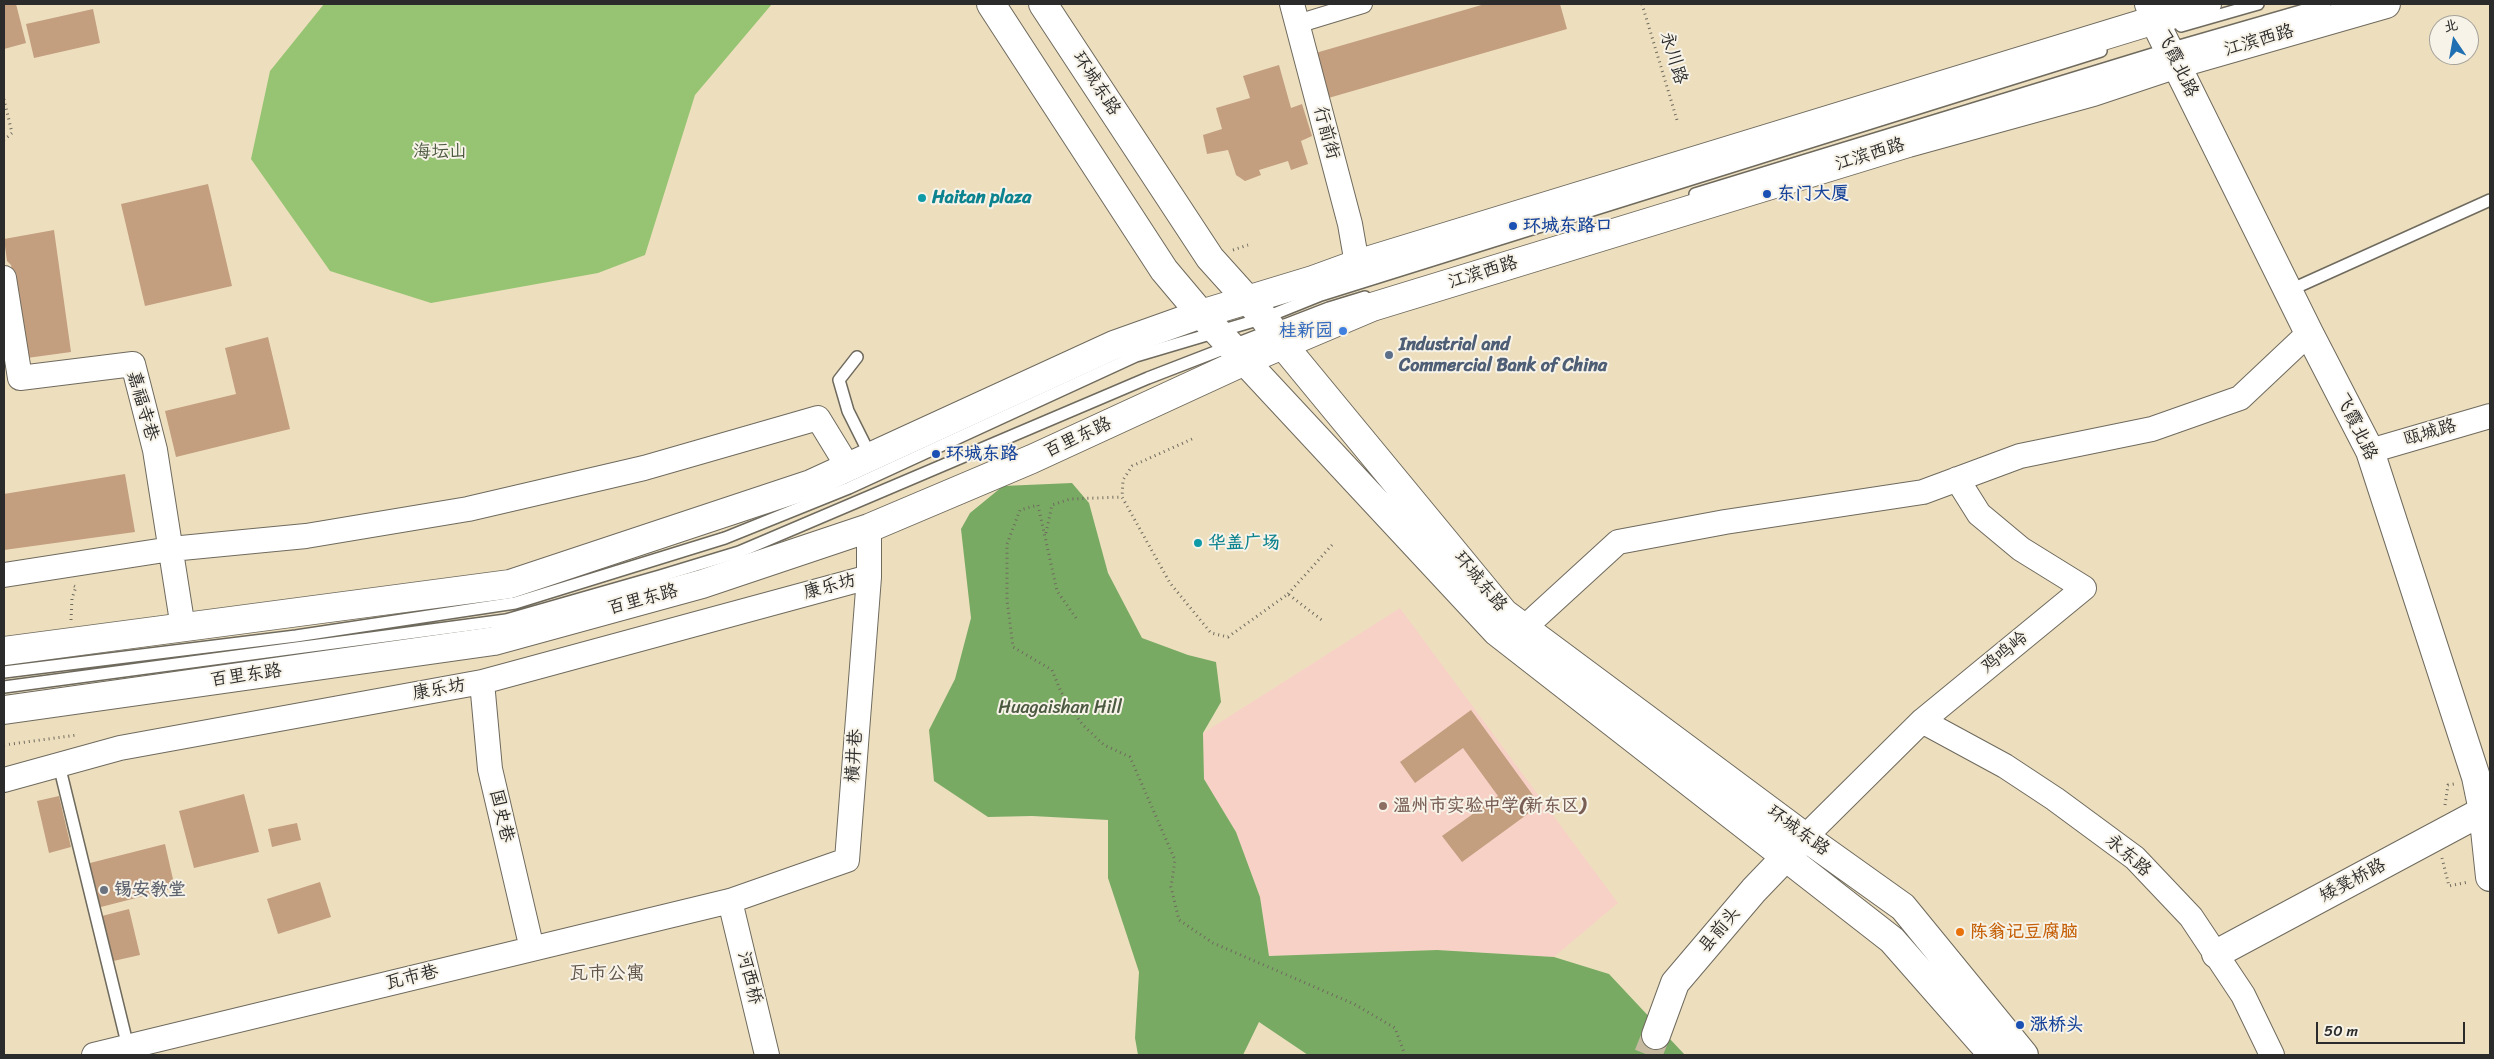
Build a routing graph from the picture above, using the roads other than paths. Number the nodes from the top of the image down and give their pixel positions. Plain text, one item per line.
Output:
1 (991, 4) edge
2 (1043, 4) edge
3 (1363, 4) edge
4 (2207, 4) edge
5 (2258, 4) edge
6 (2325, 4) edge
7 (2386, 4) edge
8 (1295, 14) edge
9 (2160, 34) edge
10 (2113, 47) dead end
11 (1686, 197) dead end
12 (2490, 200) edge
13 (1357, 264) junction
14 (4, 278) edge
15 (2288, 291) junction
16 (1376, 293) dead end
17 (1267, 324) junction
18 (2309, 333) junction
19 (1225, 338) junction
20 (857, 357) dead end
21 (12, 379) edge
22 (2490, 416) edge
23 (2370, 451) junction
24 (859, 462) junction
25 (1957, 479) junction
26 (870, 528) junction
27 (170, 549) junction
28 (4, 575) edge
29 (869, 576) junction
30 (183, 628) junction
31 (1524, 628) junction
32 (4, 651) edge
33 (4, 672) edge
34 (482, 682) junction
35 (4, 687) edge
36 (4, 710) edge
37 (1922, 721) junction
38 (59, 765) junction
39 (4, 780) edge
40 (2486, 812) edge
41 (1805, 837) junction
42 (1785, 856) junction
43 (2490, 877) edge
44 (730, 901) junction
45 (532, 949) junction
46 (2216, 954) junction
47 (1656, 1035) tunnel mouth
48 (174, 1046) edge
49 (128, 1047) junction
50 (94, 1055) edge
51 (767, 1055) edge
52 (1993, 1055) edge
53 (2024, 1055) edge
54 (2272, 1055) edge

1 - 19 main road, 环城东路
2 - 17 main road, 环城东路
3 - 8 street
4 - 9 main road, 江滨西路
5 - 9 lane
6 - 9 lane
7 - 9 main road, 江滨西路
8 - 13 street, 行前街
9 - 11 lane
9 - 13 main road, 江滨西路
9 - 15 main road, 飞霞北路
9 - 17 main road, 江滨西路
10 - 17 lane
12 - 15 lane
13 - 17 main road, 江滨西路
14 - 21 street, 嘉福寺巷
15 - 18 main road, 飞霞北路
16 - 17 lane
17 - 19 main road, 江滨西路
17 - 19 main road, 江滨西路
17 - 31 main road, 环城东路
18 - 23 main road, 飞霞北路
18 - 25 street
19 - 24 main road
19 - 26 main road, 百里东路
19 - 33 lane
19 - 35 lane
19 - 42 main road, 环城东路
20 - 24 lane
21 - 27 street, 嘉福寺巷
22 - 23 street, 瓯城路
23 - 40 main road, 飞霞北路
24 - 27 street
24 - 30 main road
25 - 31 street
25 - 37 street, 鸡鸣岭
26 - 29 street, 横井巷
26 - 36 main road, 百里东路
27 - 28 street
27 - 30 street, 嘉福寺巷
29 - 34 street, 康乐坊
29 - 44 street, 横井巷
30 - 32 main road
31 - 41 main road, 环城东路
34 - 38 street, 康乐坊
34 - 45 street, 国史巷
37 - 41 street, 鸡鸣岭
37 - 46 street, 永东路
38 - 39 street, 康乐坊
38 - 49 lane
40 - 43 main road, 飞霞北路
40 - 46 main road, 矮凳桥路
41 - 42 main road, 县前头
41 - 53 main road, 环城东路
42 - 47 main road, 县前头
42 - 52 main road, 环城东路
44 - 45 street, 瓦市巷
44 - 51 street, 河西桥
45 - 48 street, 瓦市巷
46 - 54 street, 永东路
48 - 49 street, 瓦市巷
49 - 50 street, 瓦市巷

